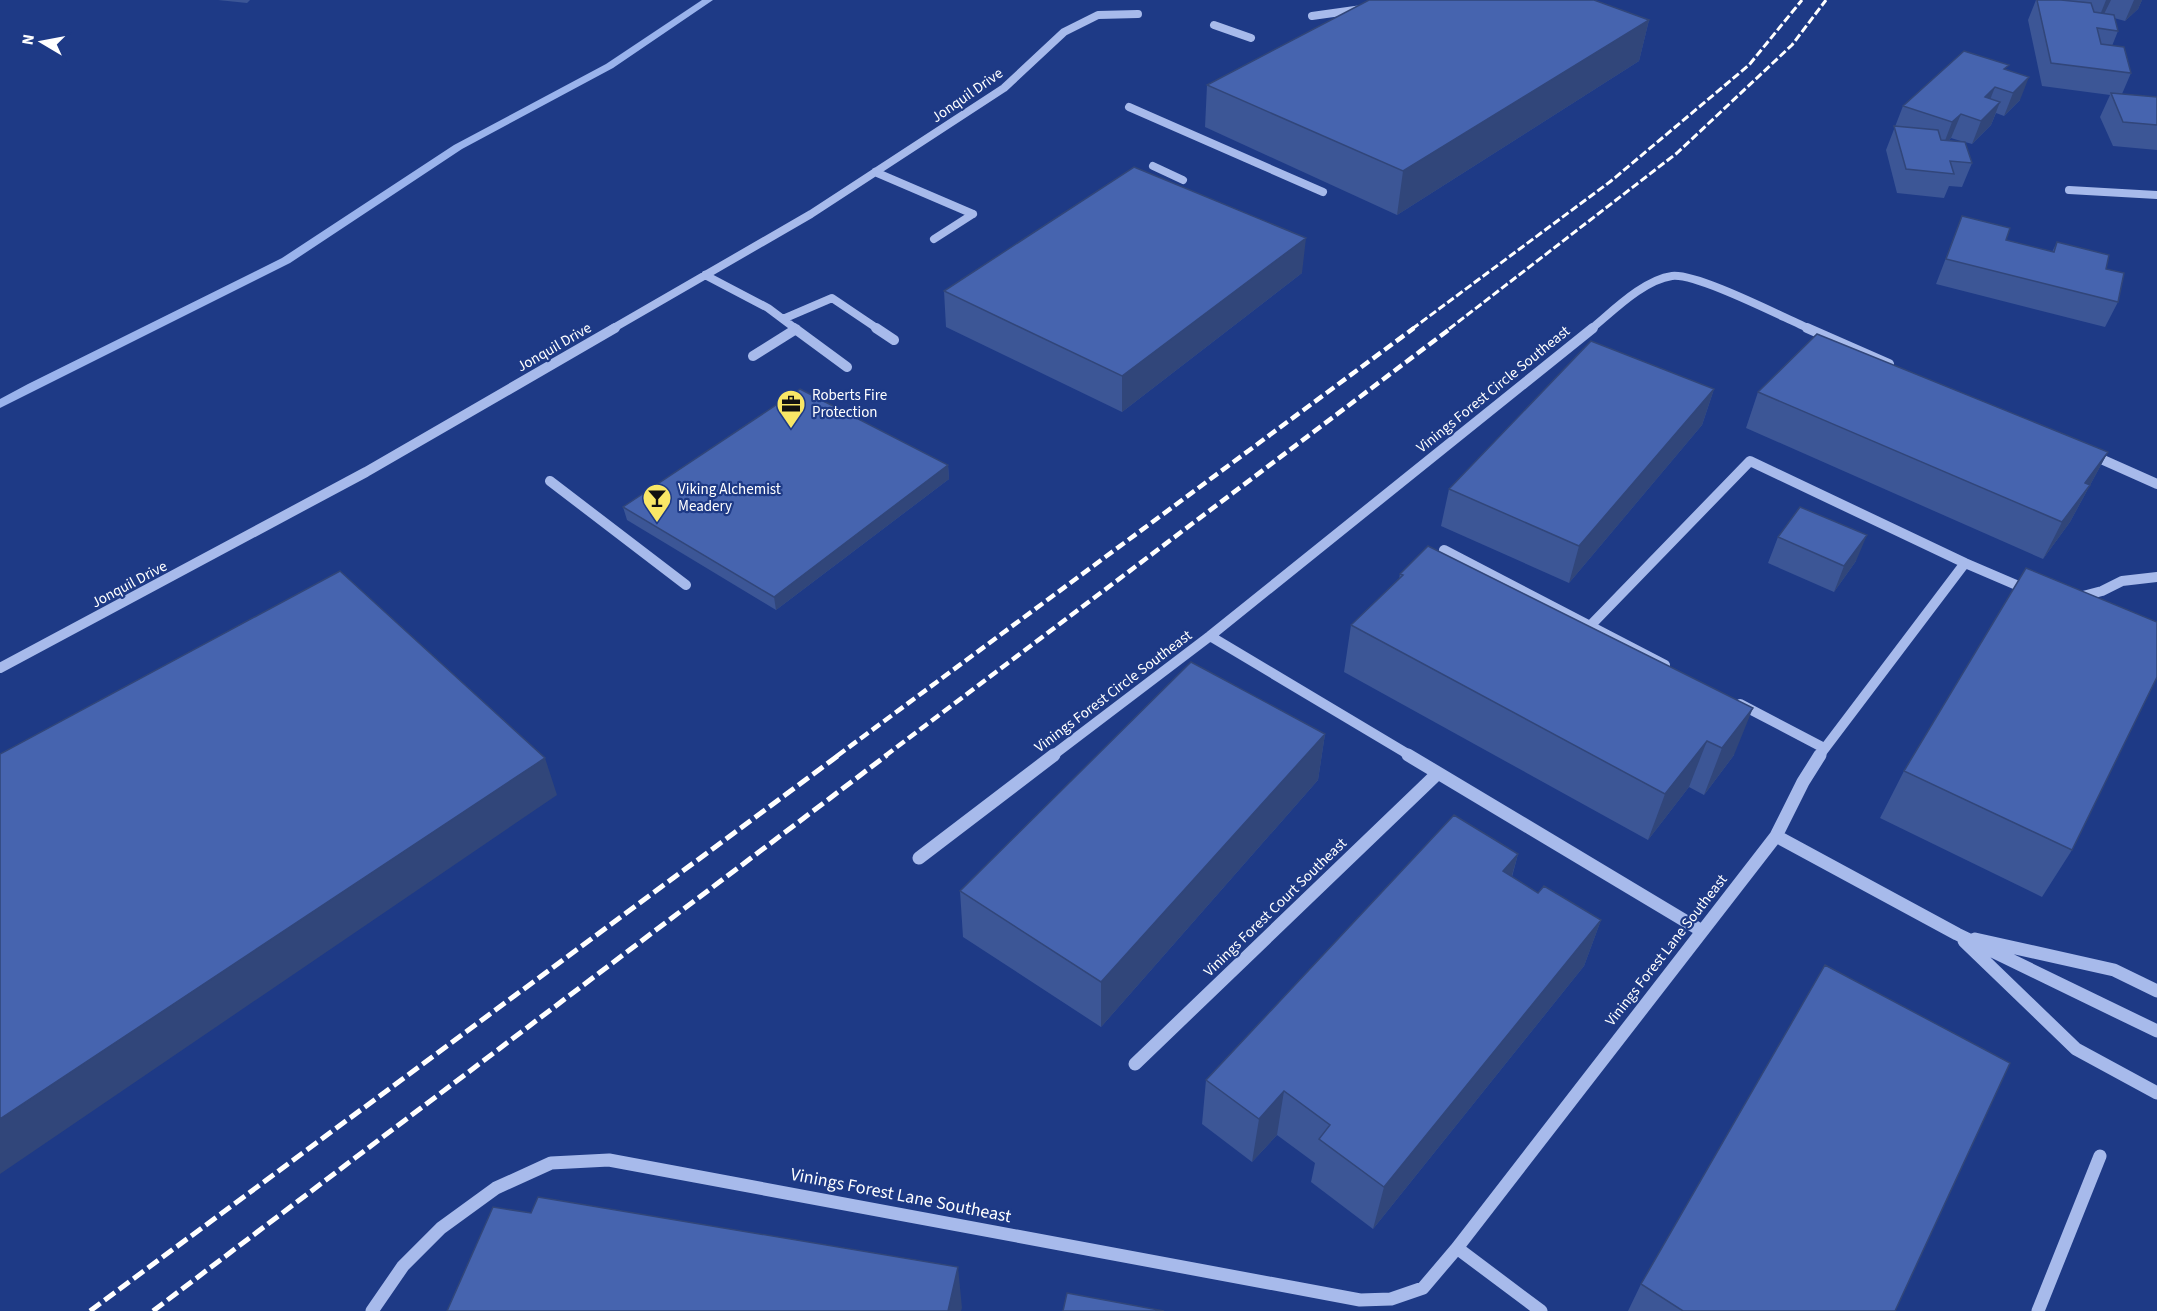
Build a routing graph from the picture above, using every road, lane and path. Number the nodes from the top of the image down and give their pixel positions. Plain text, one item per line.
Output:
1 (1368, 9) edge
2 (1138, 14) dead end
3 (1312, 16) dead end
4 (1214, 25) dead end
5 (1251, 38) dead end
6 (1129, 107) dead end
7 (1153, 166) dead end
8 (875, 172) junction
9 (1183, 180) dead end
10 (2069, 190) dead end
11 (1323, 192) dead end
12 (2157, 195) edge
13 (934, 239) dead end
14 (705, 275) junction
15 (783, 319) junction
16 (796, 329) junction
17 (894, 340) dead end
18 (753, 356) dead end
19 (846, 367) dead end
20 (1898, 368) edge
21 (2082, 450) edge
22 (550, 481) dead end
23 (2157, 484) edge
24 (1444, 550) dead end
25 (1965, 563) junction
26 (2157, 577) edge
27 (686, 585) dead end
28 (2040, 595) edge
29 (2072, 597) edge
30 (1590, 626) junction
31 (1210, 636) junction
32 (0, 668) edge
33 (1672, 668) edge
34 (1733, 700) edge
35 (1824, 748) junction
36 (1438, 773) junction
37 (1776, 836) junction
38 (919, 858) dead end
39 (1702, 931) junction
40 (1957, 934) junction
41 (2157, 991) edge
42 (2157, 1031) edge
43 (1135, 1064) dead end
44 (2157, 1093) edge
45 (2100, 1156) dead end
46 (1457, 1248) junction
47 (372, 1311) edge
48 (1541, 1311) edge
49 (2038, 1311) edge

1 - 3 street
2 - 8 street, Jonquil Drive
4 - 5 street
6 - 11 street
7 - 9 street
8 - 13 street
8 - 14 street, Jonquil Drive
10 - 12 street
14 - 15 street
14 - 32 street, Jonquil Drive
15 - 16 street
15 - 17 street
16 - 18 street
16 - 19 street
20 - 31 street, Vinings Forest Circle Southeast
21 - 23 street
22 - 27 street
24 - 30 street
25 - 28 street
25 - 30 street
25 - 35 street
26 - 29 street
30 - 33 street
31 - 36 street
31 - 38 street, Vinings Forest Circle Southeast
34 - 35 street
35 - 37 street
36 - 39 street
36 - 43 street, Vinings Forest Court Southeast
37 - 39 street, Vinings Forest Lane Southeast
37 - 40 street
39 - 46 street, Vinings Forest Lane Southeast
40 - 41 street
40 - 42 street
40 - 44 street
45 - 49 street
46 - 47 street, Vinings Forest Lane Southeast
46 - 48 street

